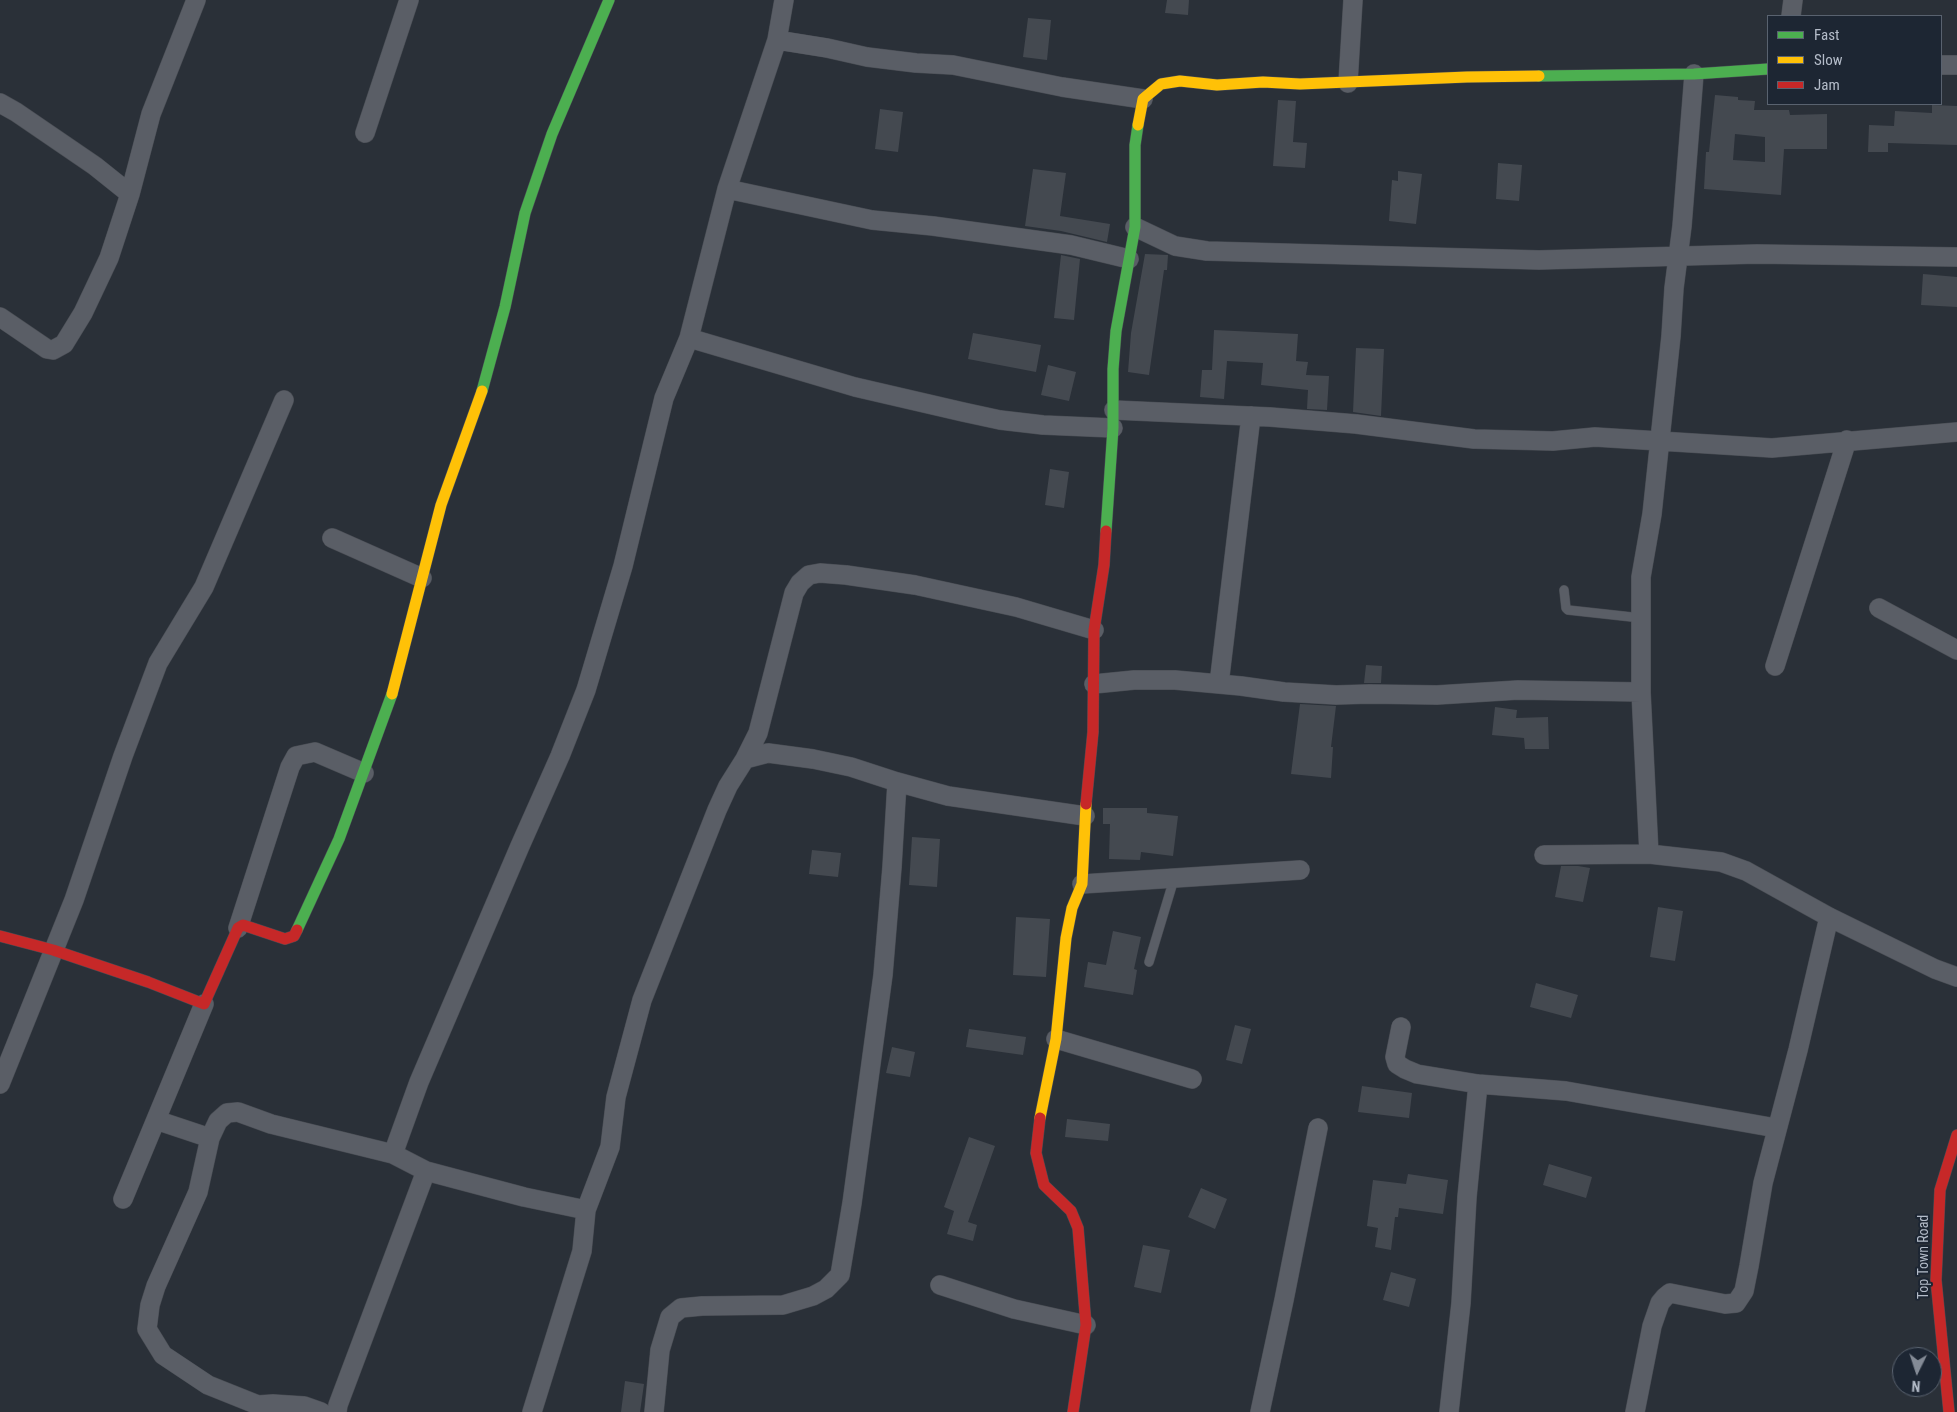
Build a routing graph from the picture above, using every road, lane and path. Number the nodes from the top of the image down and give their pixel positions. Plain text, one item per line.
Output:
1 (196, 0) edge
2 (409, 0) edge
3 (609, 0) edge
4 (784, 0) edge
5 (1353, 0) edge
6 (1793, 0) edge
7 (1791, 15) edge
8 (777, 40) junction
9 (1942, 65) edge
10 (1957, 65) edge
11 (1767, 69) edge
12 (1694, 74) junction
13 (1348, 83) junction
14 (1143, 99) junction
15 (0, 103) edge
16 (365, 133) dead end
17 (727, 189) junction
18 (130, 194) junction
19 (1134, 227) junction
20 (1678, 255) junction
21 (1957, 257) edge
22 (1129, 259) junction
23 (0, 317) edge
24 (690, 338) junction
25 (284, 400) dead end
26 (1251, 416) junction
27 (1114, 419) junction
28 (1957, 432) edge
29 (1658, 440) junction
30 (1847, 440) junction
31 (332, 538) dead end
32 (422, 578) junction
33 (1564, 590) dead end
34 (1879, 608) dead end
35 (1642, 618) junction
36 (1094, 630) junction
37 (1957, 650) edge
38 (1775, 666) dead end
39 (1094, 684) junction
40 (1219, 684) junction
41 (1641, 692) junction
42 (746, 759) junction
43 (364, 773) junction
44 (897, 782) junction
45 (1085, 816) junction
46 (1649, 854) junction
47 (1544, 855) dead end
48 (1300, 870) dead end
49 (1174, 879) junction
50 (1082, 884) junction
51 (1829, 917) junction
52 (238, 928) junction
53 (0, 936) edge
54 (53, 950) junction
55 (1149, 962) dead end
56 (1957, 977) edge
57 (204, 1004) junction
58 (1401, 1027) dead end
59 (1056, 1039) junction
60 (1192, 1079) dead end
61 (0, 1084) edge
62 (1478, 1084) junction
63 (156, 1120) junction
64 (1318, 1128) dead end
65 (1776, 1128) junction
66 (1957, 1135) edge
67 (210, 1138) junction
68 (394, 1154) junction
69 (426, 1170) junction
70 (1948, 1193) edge
71 (123, 1199) dead end
72 (586, 1210) junction
73 (940, 1284) dead end
74 (1086, 1325) junction
75 (1950, 1339) edge
76 (320, 1412) edge
77 (337, 1412) edge
78 (532, 1412) edge
79 (654, 1412) edge
80 (1073, 1412) edge
81 (1260, 1412) edge
82 (1449, 1412) edge
83 (1635, 1412) edge
84 (1949, 1412) edge

1 - 18 street
2 - 16 street
3 - 32 street
4 - 8 street
5 - 13 street
6 - 7 street
8 - 14 street
8 - 17 street
9 - 10 street
11 - 12 street
12 - 13 street
12 - 20 street
13 - 14 street
14 - 19 street
15 - 18 street
17 - 22 street
17 - 24 street
18 - 23 street
19 - 20 street
19 - 22 street
20 - 21 street
20 - 29 street
22 - 27 street
24 - 27 street
24 - 68 street
25 - 54 street
26 - 27 street
26 - 29 street
26 - 40 street
27 - 36 street
28 - 30 street
29 - 30 street
29 - 35 street
30 - 38 street
31 - 32 street
32 - 43 street
33 - 35 lane
34 - 37 street
35 - 41 street
36 - 39 street
36 - 42 street
39 - 40 street
39 - 45 street
40 - 41 street
41 - 46 street
42 - 44 street
42 - 72 street
43 - 52 street
43 - 52 street
44 - 45 street
44 - 79 street
45 - 50 street
46 - 47 street
46 - 51 street
48 - 49 street
49 - 50 street
49 - 55 lane
50 - 59 street
51 - 56 street
51 - 65 street
52 - 57 street
53 - 54 street
54 - 57 street
54 - 61 street
57 - 63 street
58 - 62 street
59 - 60 street
59 - 74 street
62 - 65 street
62 - 82 street
63 - 67 street
63 - 71 street
64 - 81 street
65 - 83 street
66 - 70 street, Top Town Road
67 - 68 street
67 - 76 street
68 - 69 street
69 - 72 street
69 - 77 street
70 - 75 street, Top Town Road
72 - 78 street
73 - 74 street
74 - 80 street
75 - 84 street, Top Town Road

